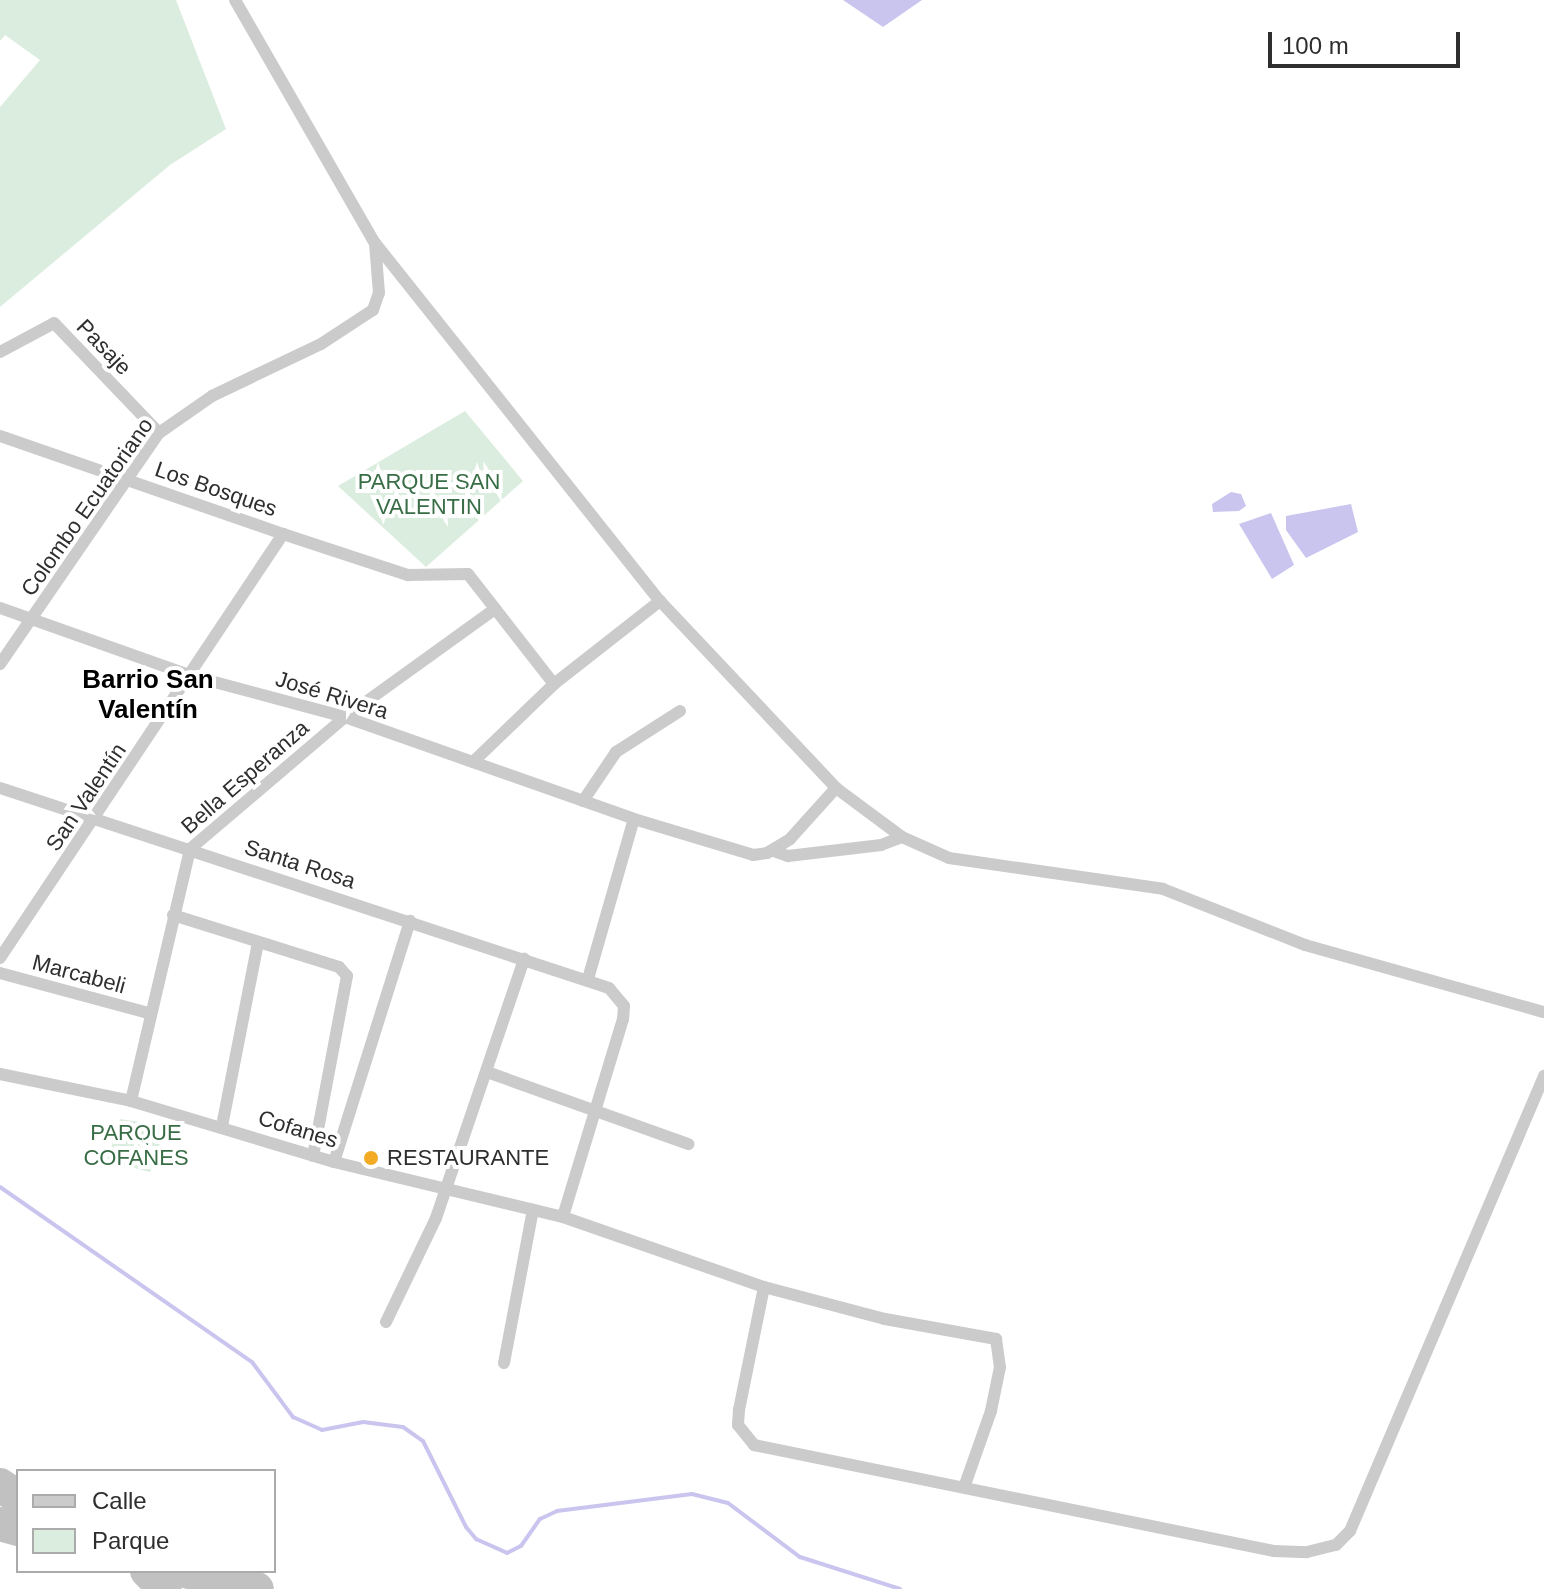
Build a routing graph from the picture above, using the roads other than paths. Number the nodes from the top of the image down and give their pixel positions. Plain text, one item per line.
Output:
1 (235, 0) edge
2 (375, 243) junction
3 (0, 352) edge
4 (159, 433) junction
5 (0, 436) edge
6 (127, 479) junction
7 (283, 534) junction
8 (660, 601) junction
9 (0, 608) edge
10 (495, 609) junction
11 (33, 617) junction
12 (0, 664) edge
13 (192, 676) junction
14 (554, 684) junction
15 (680, 711) dead end
16 (345, 717) junction
17 (473, 762) junction
18 (0, 788) edge
19 (836, 788) junction
20 (583, 801) junction
21 (634, 819) junction
22 (95, 821) junction
23 (902, 837) junction
24 (190, 849) junction
25 (774, 851) junction
26 (173, 915) junction
27 (410, 921) junction
28 (258, 943) junction
29 (0, 958) edge
30 (524, 959) junction
31 (0, 973) edge
32 (588, 979) junction
33 (1544, 1012) edge
34 (148, 1013) junction
35 (487, 1072) junction
36 (0, 1074) edge
37 (1544, 1076) edge
38 (131, 1101) junction
39 (596, 1111) junction
40 (222, 1126) junction
41 (688, 1144) dead end
42 (313, 1156) junction
43 (334, 1162) junction
44 (446, 1189) junction
45 (533, 1210) junction
46 (563, 1217) junction
47 (764, 1287) junction
48 (386, 1322) dead end
49 (504, 1363) dead end
50 (965, 1485) junction

1 - 2 street
2 - 4 street, Colombo Ecuatoriano
2 - 8 street
3 - 4 street, Pasaje
4 - 6 street, Colombo Ecuatoriano
5 - 6 street, Los Bosques
6 - 7 street, Los Bosques
6 - 11 street, Colombo Ecuatoriano
7 - 10 street
7 - 13 street, San Valentín
8 - 14 street
8 - 19 street
9 - 11 street, José Rivera
10 - 14 street
10 - 16 street, Bella Esperanza
11 - 12 street, Colombo Ecuatoriano
11 - 13 street, José Rivera
13 - 16 street, José Rivera
13 - 22 street, San Valentín
14 - 17 street
15 - 20 street
16 - 17 street, José Rivera
16 - 24 street, Bella Esperanza
17 - 20 street, José Rivera
18 - 22 street, Santa Rosa
19 - 23 street
19 - 25 street
20 - 21 street, José Rivera
21 - 25 street, José Rivera
21 - 32 street
22 - 24 street, Santa Rosa
22 - 29 street, San Valentín
23 - 25 street, José Rivera
23 - 33 street
24 - 26 street, Bella Esperanza
24 - 27 street, Santa Rosa
26 - 28 street
26 - 34 street, Bella Esperanza
27 - 30 street, Santa Rosa
27 - 43 street
28 - 40 street
28 - 42 street
30 - 32 street, Santa Rosa
30 - 35 street
31 - 34 street, Marcabeli
32 - 39 street, Santa Rosa
34 - 38 street, Bella Esperanza
35 - 39 street
35 - 44 street
36 - 38 street, Cofanes
37 - 50 street
38 - 40 street, Cofanes
39 - 41 street
39 - 46 street
40 - 42 street, Cofanes
42 - 43 street, Cofanes
43 - 44 street, Cofanes
44 - 45 street, Cofanes
44 - 48 street
45 - 46 street, Cofanes
45 - 49 street
46 - 47 street, Cofanes
47 - 50 street
47 - 50 street, Cofanes

